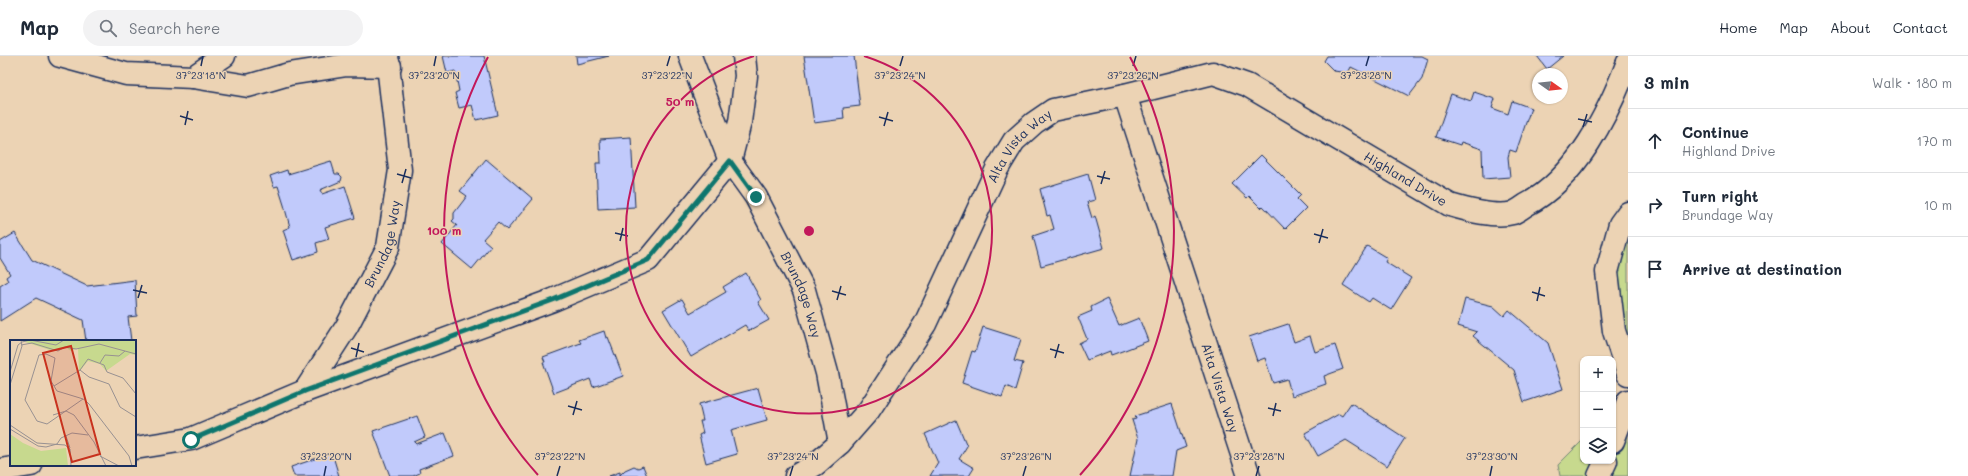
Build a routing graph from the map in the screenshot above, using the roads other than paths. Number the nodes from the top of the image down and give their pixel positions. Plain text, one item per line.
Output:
1 (60, 56) edge
2 (224, 56) edge
3 (690, 56) edge
4 (744, 56) edge
5 (388, 61) edge
6 (1628, 62) edge
7 (193, 77) junction
8 (1125, 95) junction
9 (730, 161) junction
10 (1628, 213) edge
11 (1628, 374) edge
12 (305, 391) junction
13 (1628, 401) edge
14 (1616, 433) edge
15 (840, 443) junction
16 (136, 448) edge
17 (1605, 464) edge
18 (25, 466) edge
19 (0, 470) edge
20 (796, 476) edge
21 (1249, 476) edge
22 (1599, 476) edge

1 - 7 street
2 - 7 street
3 - 9 street
4 - 9 street
5 - 7 street
5 - 12 street, Brundage Way
6 - 8 street, Highland Drive
8 - 15 street, Alta Vista Way
8 - 21 street, Alta Vista Way
9 - 12 street
9 - 15 street, Brundage Way
10 - 11 street
12 - 16 street
13 - 14 street
15 - 20 street, Alta Vista Way
17 - 22 street
18 - 19 street

